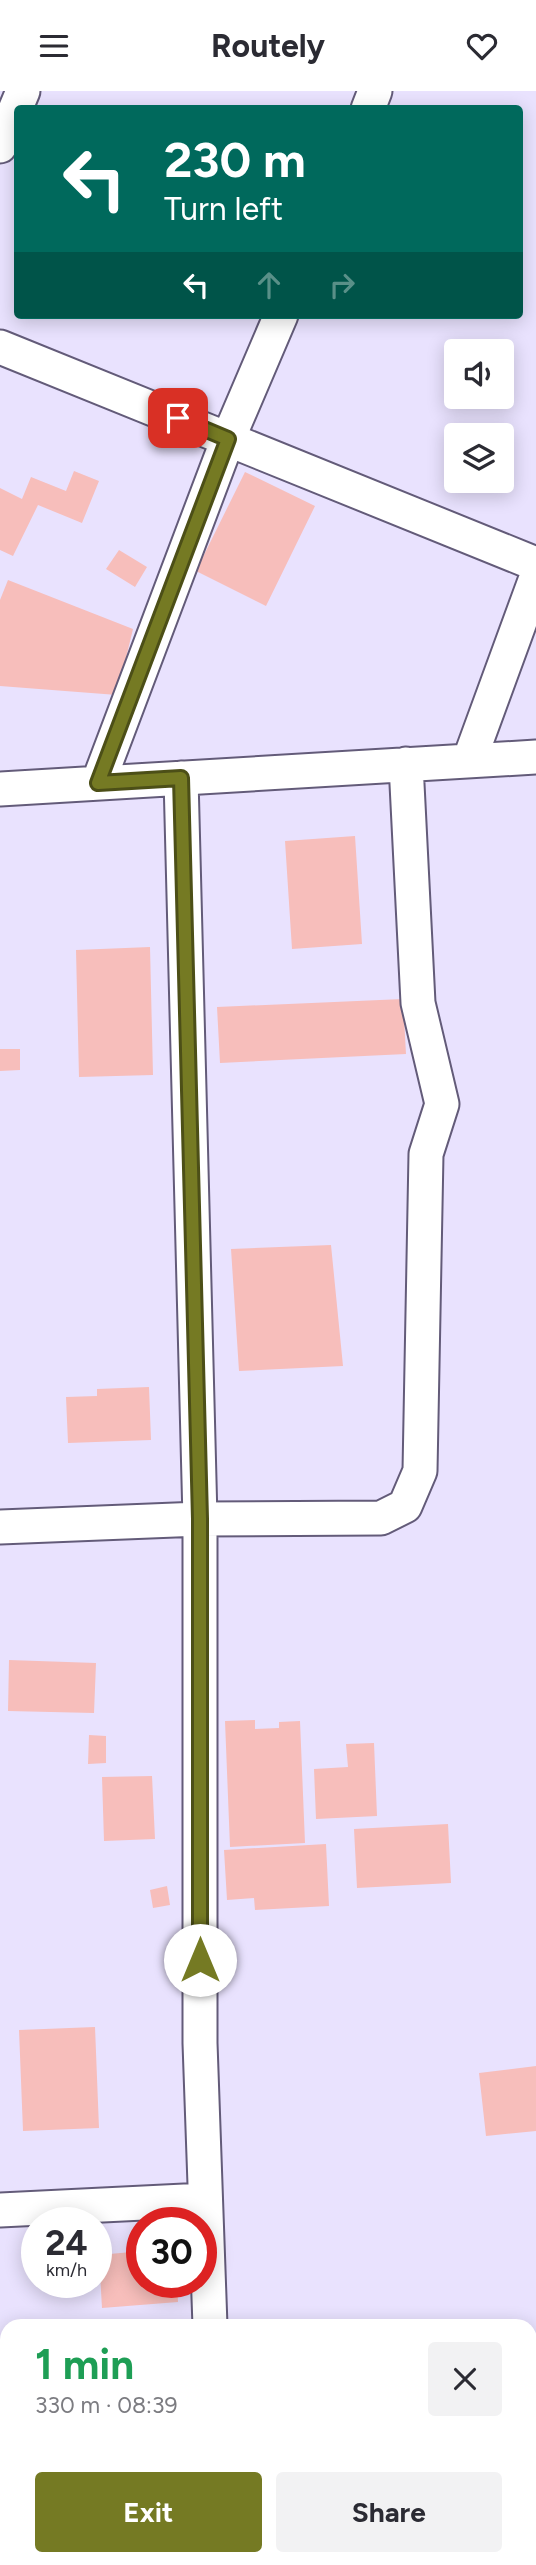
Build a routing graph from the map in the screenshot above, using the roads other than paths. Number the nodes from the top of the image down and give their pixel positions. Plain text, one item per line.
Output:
1 (14, 112) edge
2 (0, 145) edge
3 (279, 319) edge
4 (0, 347) edge
5 (228, 439) junction
6 (536, 564) edge
7 (536, 577) edge
8 (536, 757) edge
9 (469, 761) junction
10 (406, 764) junction
11 (181, 778) junction
12 (98, 783) junction
13 (0, 789) edge
14 (200, 1519) junction
15 (0, 1527) edge
16 (205, 2200) junction
17 (0, 2210) edge
18 (210, 2319) edge

1 - 2 street
3 - 5 street
4 - 5 street
5 - 6 street
5 - 12 street
7 - 9 street
8 - 9 street
9 - 10 street
10 - 11 street
10 - 14 street
11 - 12 street
11 - 14 street
12 - 13 street
14 - 15 street
14 - 16 street
16 - 17 street
16 - 18 street

